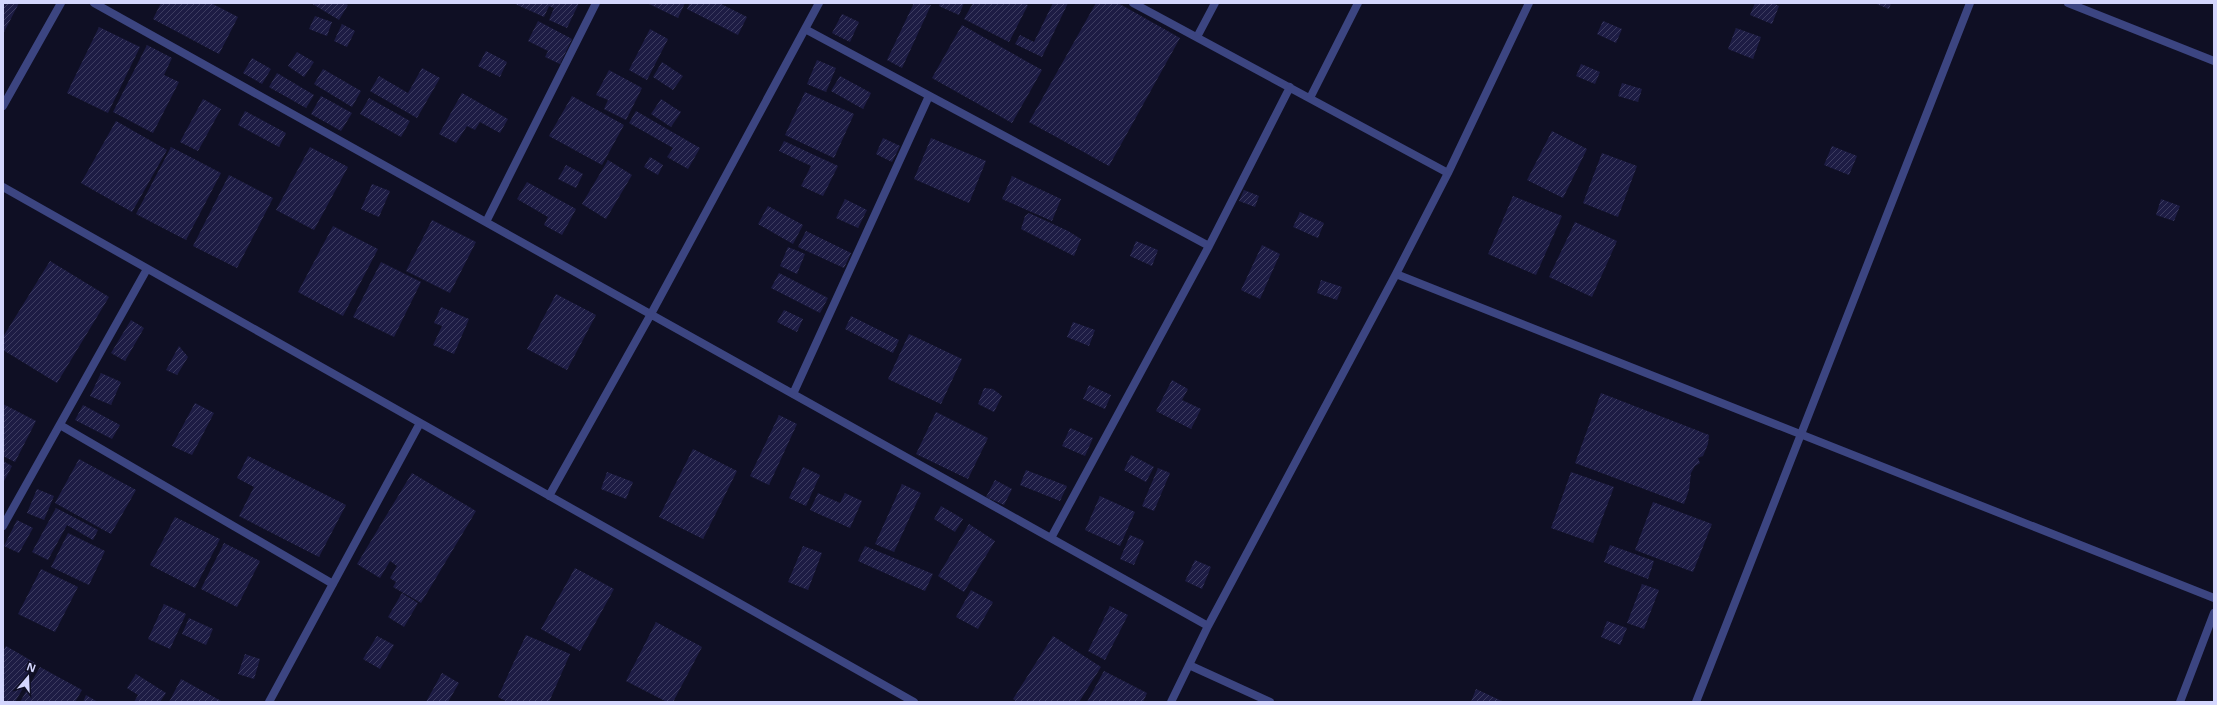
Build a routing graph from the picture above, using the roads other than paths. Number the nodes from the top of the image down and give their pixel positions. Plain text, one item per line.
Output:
1 (61, 3) edge
2 (94, 3) edge
3 (596, 3) edge
4 (819, 3) edge
5 (1132, 3) edge
6 (1215, 3) edge
7 (1358, 3) edge
8 (1529, 3) edge
9 (1970, 3) edge
10 (2068, 3) edge
11 (806, 29) junction
12 (1197, 37) junction
13 (2214, 62) edge
14 (1290, 87) junction
15 (929, 96) junction
16 (1310, 98) junction
17 (3, 106) edge
18 (1448, 173) junction
19 (3, 187) edge
20 (486, 222) junction
21 (1209, 246) junction
22 (148, 269) junction
23 (1396, 274) junction
24 (651, 314) junction
25 (793, 394) junction
26 (420, 423) junction
27 (60, 425) junction
28 (1800, 433) junction
29 (549, 496) junction
30 (3, 526) edge
31 (1051, 538) junction
32 (333, 584) junction
33 (2214, 598) edge
34 (2214, 613) edge
35 (1208, 626) junction
36 (1189, 665) junction
37 (269, 702) edge
38 (914, 702) edge
39 (1171, 702) edge
40 (1270, 702) edge
41 (1696, 702) edge
42 (2180, 702) edge

1 - 17 street
2 - 20 street
3 - 20 street
4 - 11 street
5 - 12 street
6 - 12 street
7 - 16 street
8 - 18 street
9 - 28 street
10 - 13 street
11 - 15 street
11 - 24 street
12 - 14 street
14 - 16 street
14 - 21 street
15 - 21 street
15 - 25 street
16 - 18 street
18 - 23 street
19 - 22 street
20 - 24 street
21 - 31 street
22 - 26 street
22 - 27 street
23 - 28 street
23 - 35 street
24 - 25 street
24 - 29 street
25 - 31 street
26 - 29 street
26 - 32 street
27 - 30 street
27 - 32 street
28 - 33 street
28 - 41 street
29 - 38 street
31 - 35 street
32 - 37 street
34 - 42 street
35 - 36 street
36 - 39 street
36 - 40 street

